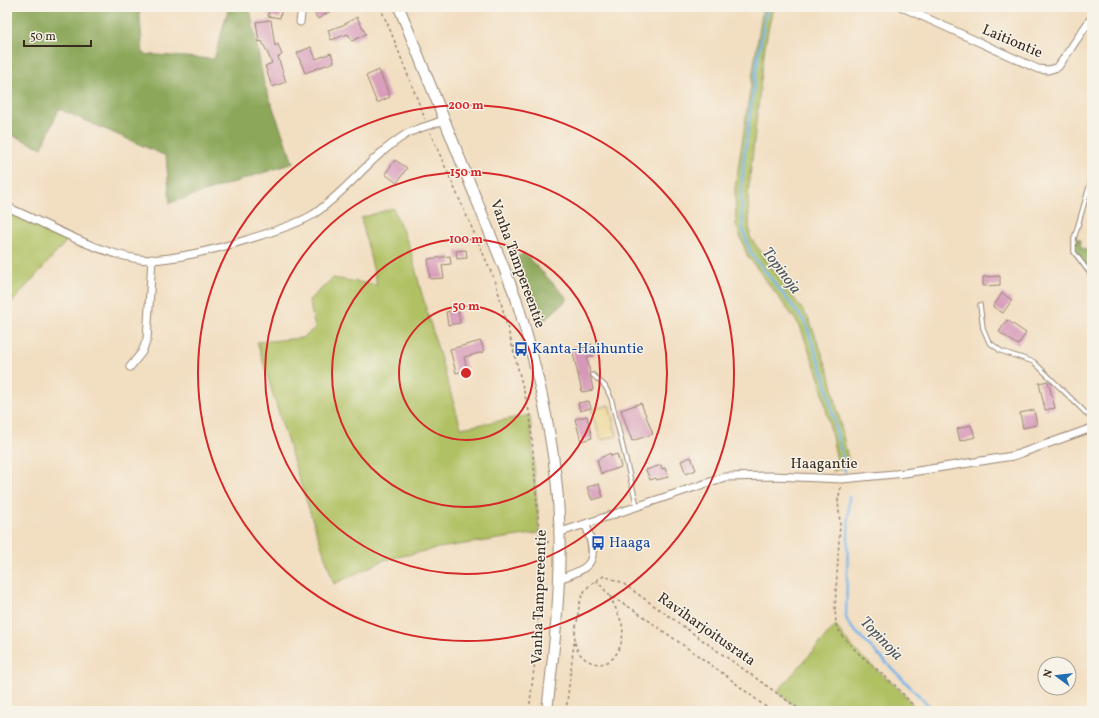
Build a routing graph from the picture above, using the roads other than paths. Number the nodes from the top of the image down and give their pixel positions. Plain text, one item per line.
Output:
1 (302, 7) edge
2 (398, 7) edge
3 (902, 7) edge
4 (1092, 17) edge
5 (300, 22) dead end
6 (444, 120) junction
7 (1092, 178) edge
8 (7, 207) edge
9 (152, 259) junction
10 (1092, 276) edge
11 (980, 305) dead end
12 (130, 367) dead end
13 (593, 375) dead end
14 (1092, 418) edge
15 (1092, 428) edge
16 (637, 506) junction
17 (586, 525) junction
18 (558, 537) junction
19 (559, 579) junction
20 (547, 711) edge

1 - 5 street
2 - 6 main road, Vanha Tampereentie
3 - 4 street, Laitiontie
6 - 9 street
6 - 18 main road, Vanha Tampereentie
7 - 10 lane
8 - 9 street
9 - 12 street
11 - 14 lane
13 - 16 lane
15 - 16 street, Haagantie
16 - 17 street, Haagantie
17 - 18 street, Haagantie
17 - 19 street
18 - 19 main road, Vanha Tampereentie
19 - 20 main road, Vanha Tampereentie

